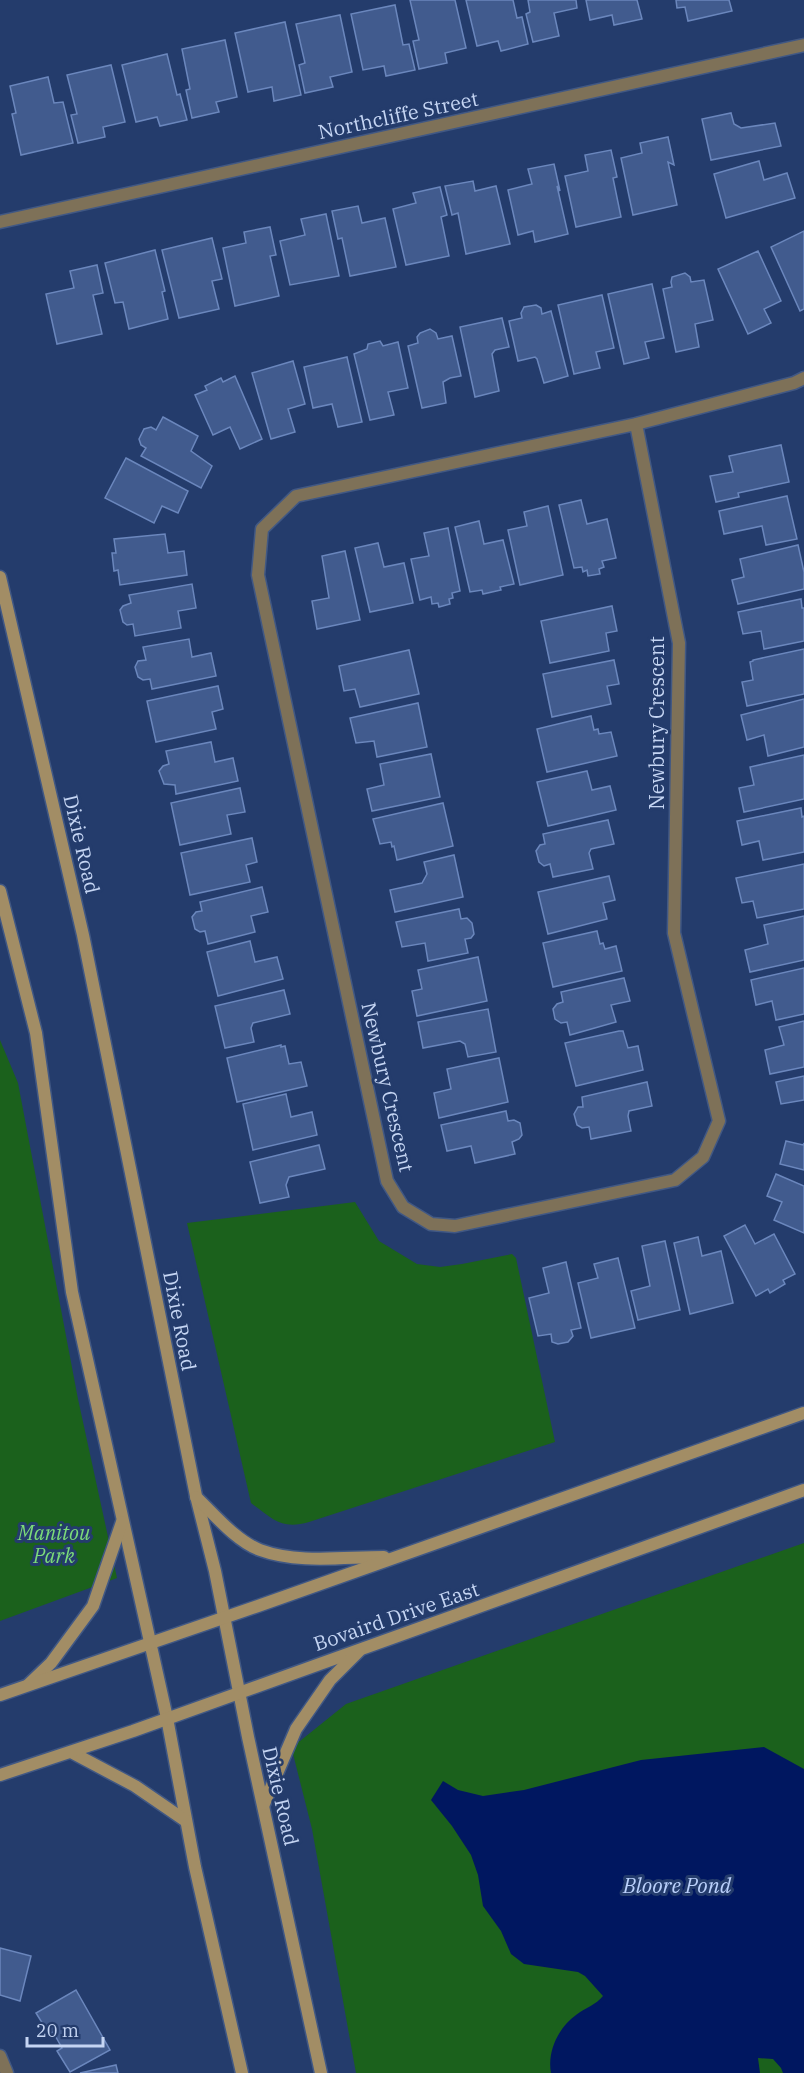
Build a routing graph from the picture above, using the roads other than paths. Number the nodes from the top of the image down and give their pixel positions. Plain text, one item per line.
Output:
1 (804, 45) edge
2 (0, 222) edge
3 (804, 378) edge
4 (636, 424) junction
5 (0, 577) edge
6 (0, 891) edge
7 (804, 1413) edge
8 (804, 1490) edge
9 (196, 1496) junction
10 (122, 1521) junction
11 (394, 1557) junction
12 (224, 1616) junction
13 (150, 1644) junction
14 (361, 1648) junction
15 (27, 1686) junction
16 (239, 1692) junction
17 (0, 1695) edge
18 (167, 1718) junction
19 (71, 1752) junction
20 (0, 1775) edge
21 (264, 1804) junction
22 (186, 1821) junction
23 (0, 2056) edge
24 (7, 2073) edge
25 (242, 2073) edge
26 (321, 2073) edge

1 - 2 street, Northcliffe Street
3 - 4 street, Newbury Crescent
4 - 4 street, Newbury Crescent
5 - 9 main road, Dixie Road
6 - 10 main road
7 - 11 main road
8 - 14 main road, Bovaird Drive East
9 - 11 main road
9 - 12 main road, Dixie Road
10 - 13 main road
10 - 15 main road
11 - 12 main road
12 - 13 main road
12 - 16 main road, Dixie Road
13 - 15 main road
13 - 18 main road
14 - 16 main road, Bovaird Drive East
14 - 21 main road
15 - 17 main road
16 - 18 main road, Bovaird Drive East
16 - 21 main road, Dixie Road
18 - 19 main road, Bovaird Drive East
18 - 22 main road
19 - 20 main road, Bovaird Drive East
19 - 22 main road
21 - 26 main road, Dixie Road
22 - 25 main road
23 - 24 street

